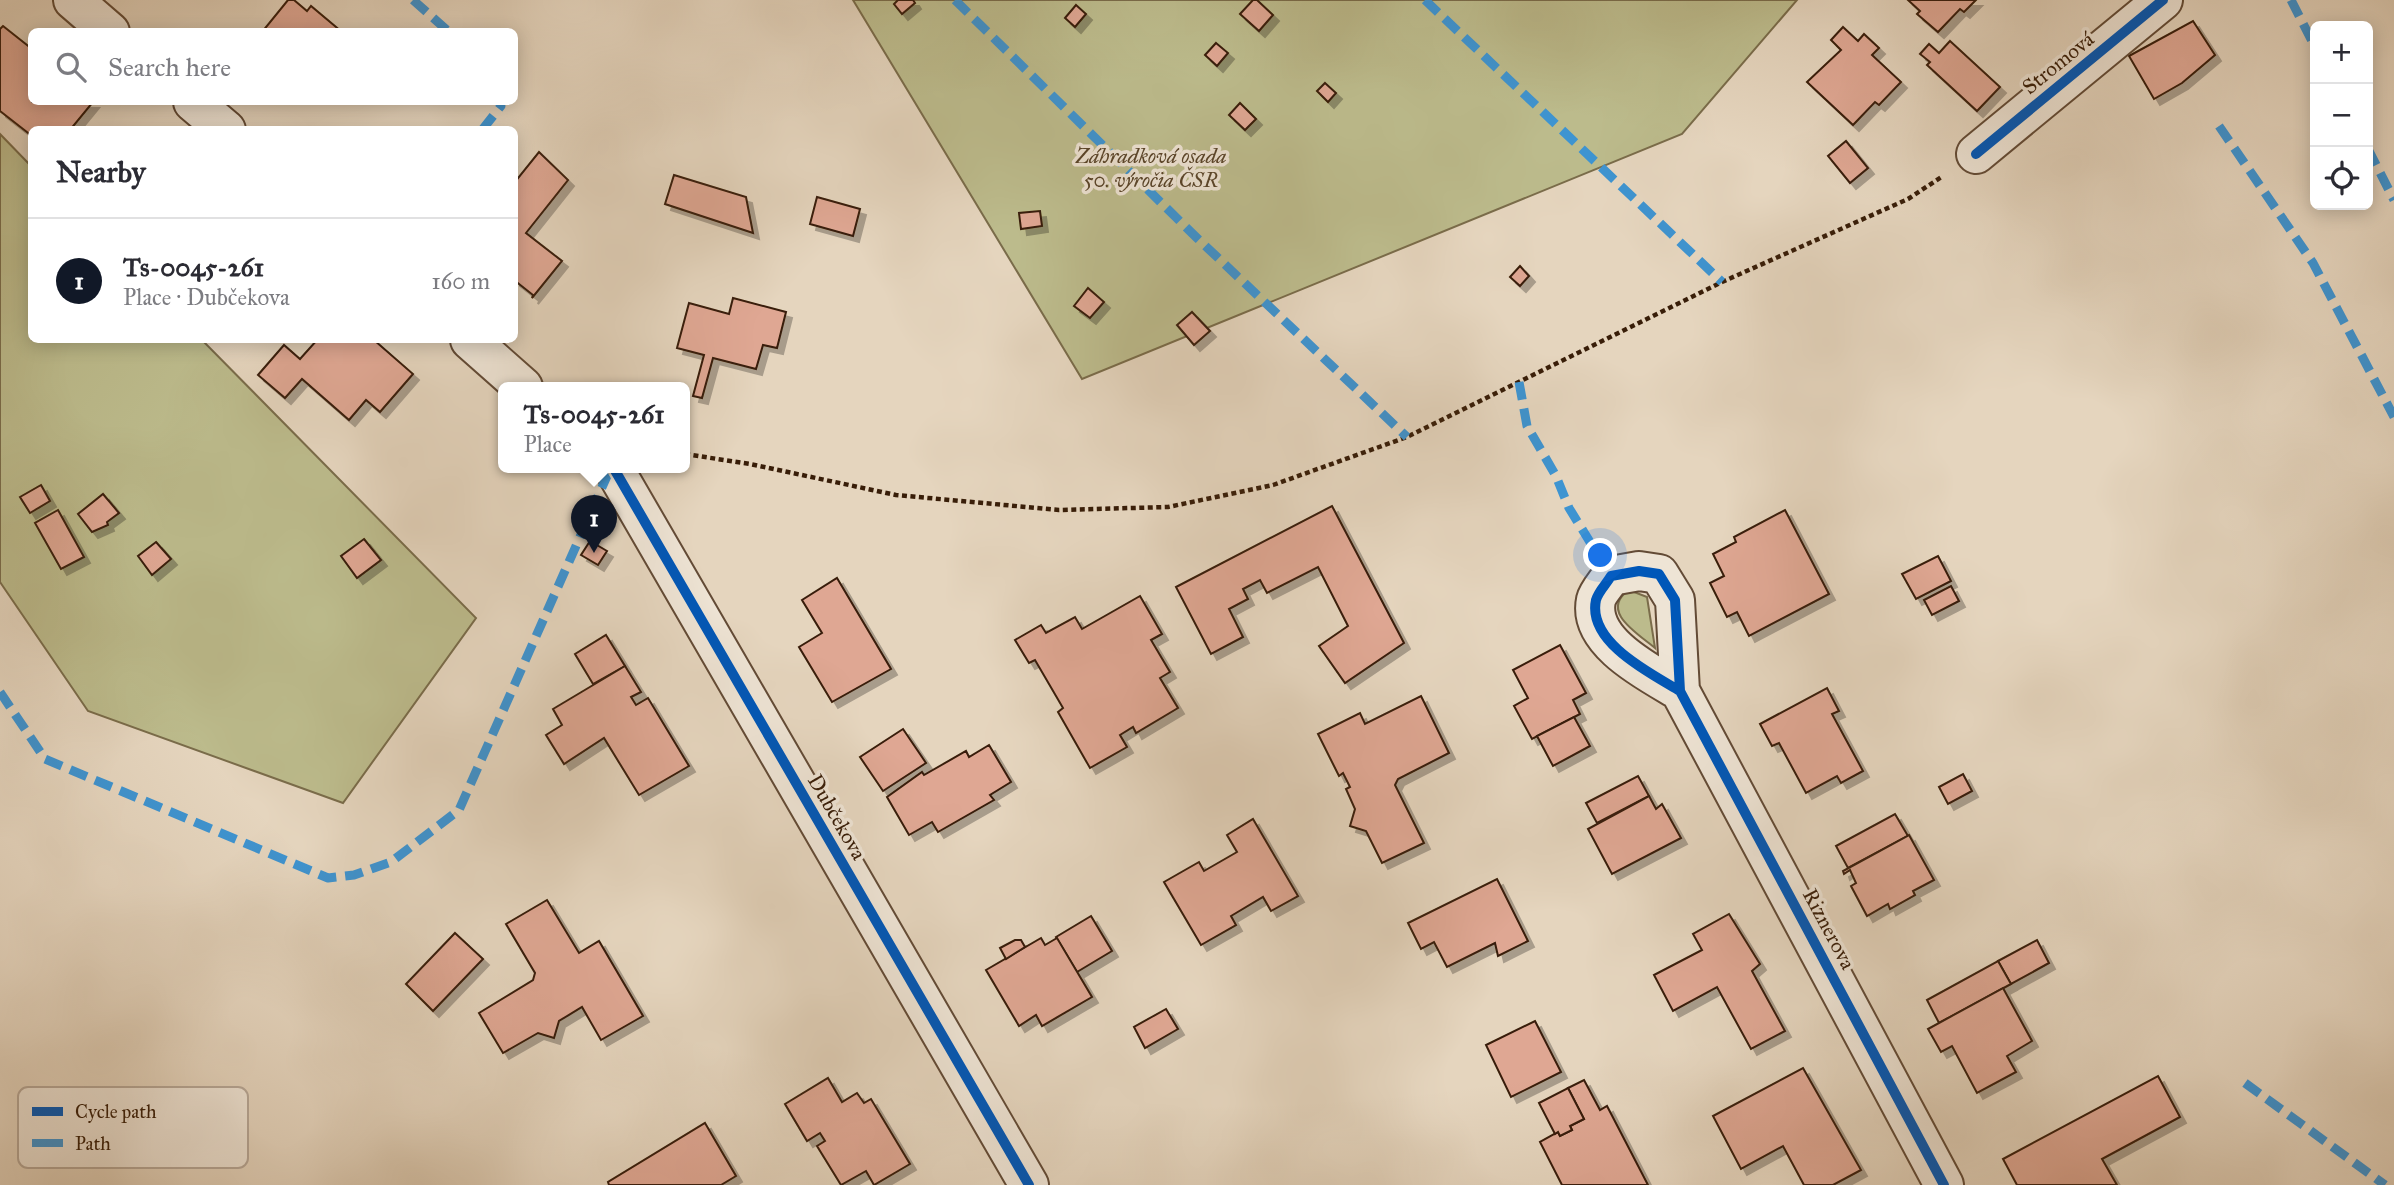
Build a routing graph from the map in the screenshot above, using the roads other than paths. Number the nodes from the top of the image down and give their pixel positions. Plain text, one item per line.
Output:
1 (73, 0) edge
2 (2163, 0) edge
3 (105, 28) edge
4 (197, 105) edge
5 (221, 126) edge
6 (1976, 154) road end
7 (473, 343) edge
8 (517, 382) edge
9 (616, 473) edge
10 (1680, 691) dead end
11 (1028, 1185) edge
12 (1944, 1185) edge

1 - 3 street
2 - 6 street, Stromová
4 - 5 street
7 - 8 street
9 - 11 street, Dubčekova
10 - 12 street, Riznerova

